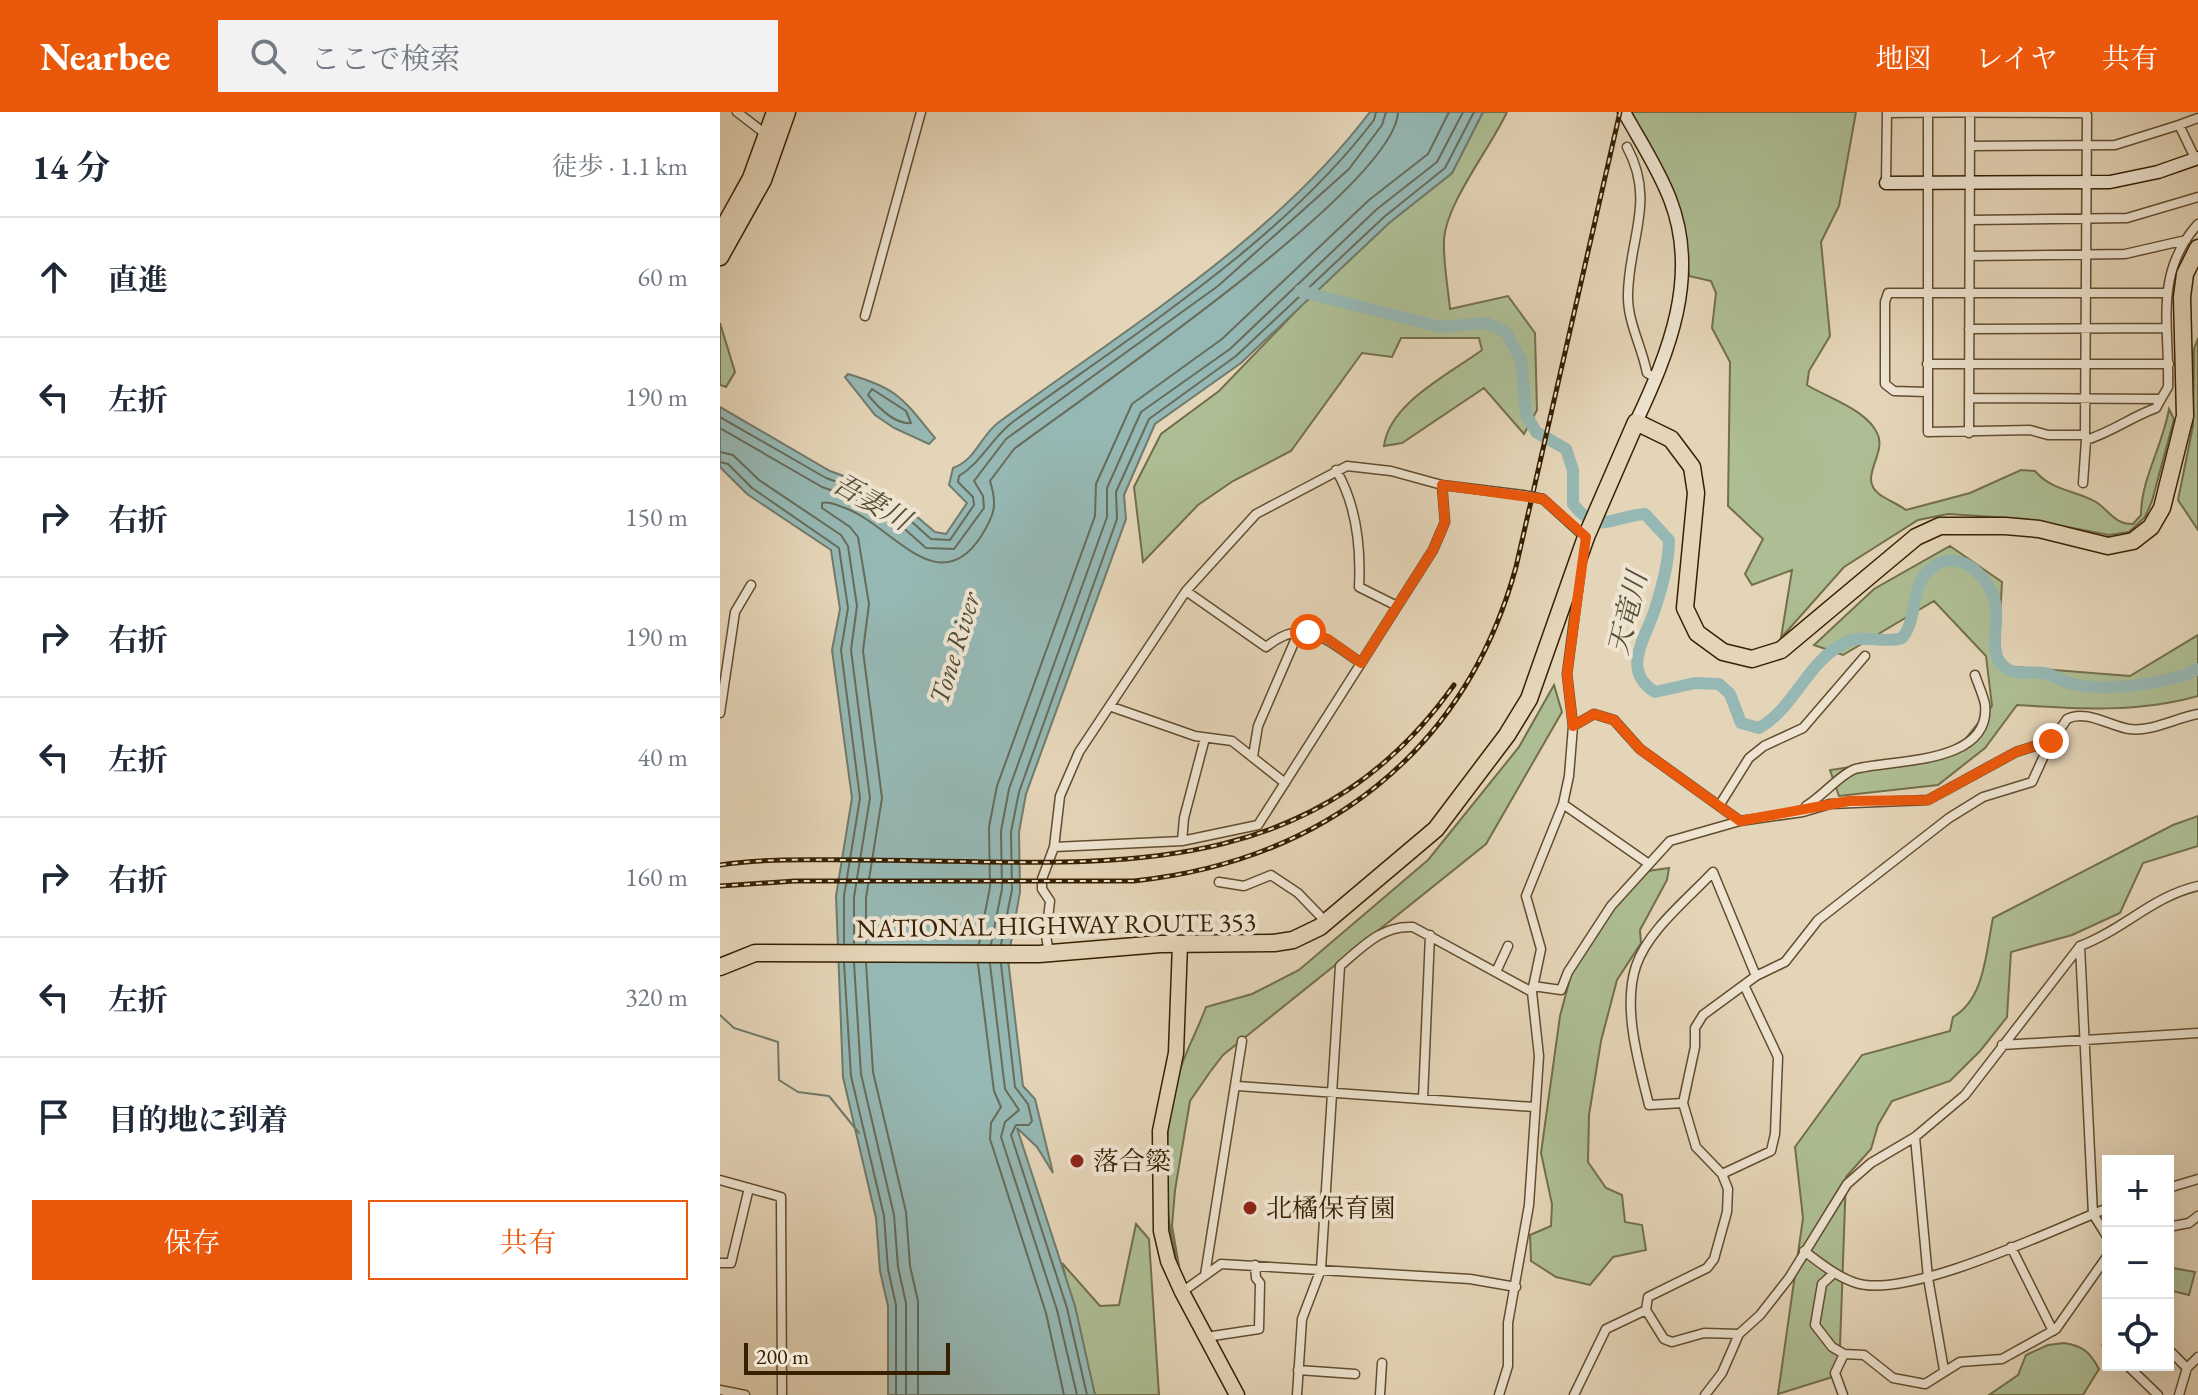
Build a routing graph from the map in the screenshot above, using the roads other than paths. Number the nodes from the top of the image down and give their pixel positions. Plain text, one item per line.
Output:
1 (737, 112) edge
2 (775, 112) edge
3 (787, 112) edge
4 (921, 112) edge
5 (1624, 112) edge
6 (1970, 112) edge
7 (1928, 113) edge
8 (2198, 118) edge
9 (2179, 125) junction
10 (768, 135) junction
11 (1970, 146) junction
12 (2088, 146) junction
13 (1627, 147) dead end
14 (2197, 160) edge
15 (1886, 183) joint
16 (1927, 183) junction
17 (1970, 183) junction
18 (2088, 184) junction
19 (2198, 197) edge
20 (1970, 220) junction
21 (2088, 221) junction
22 (2198, 224) edge
23 (720, 234) edge
24 (2192, 244) edge
25 (1970, 256) junction
26 (2088, 256) junction
27 (720, 257) edge
28 (1927, 291) junction
29 (1970, 292) junction
30 (2088, 292) junction
31 (2166, 293) junction
32 (865, 316) dead end
33 (2088, 328) junction
34 (2165, 328) junction
35 (1969, 329) junction
36 (1927, 364) junction
37 (1969, 364) junction
38 (2087, 364) junction
39 (2169, 364) junction
40 (1656, 378) junction
41 (1927, 392) junction
42 (1969, 398) junction
43 (2087, 398) junction
44 (2161, 399) junction
45 (1636, 422) junction
46 (1969, 433) junction
47 (1336, 470) junction
48 (2083, 483) dead end
49 (1442, 485) junction
50 (1591, 526) junction
51 (751, 585) dead end
52 (1186, 591) junction
53 (1397, 606) junction
54 (1299, 631) junction
55 (1865, 656) dead end
56 (1361, 663) junction
57 (1975, 675) dead end
58 (1112, 707) junction
59 (720, 713) edge
60 (2198, 714) edge
61 (1573, 726) junction
62 (1205, 738) junction
63 (2051, 741) junction
64 (1253, 756) junction
65 (1285, 783) junction
66 (1563, 804) junction
67 (1719, 806) junction
68 (1796, 813) junction
69 (1740, 821) junction
70 (1182, 841) junction
71 (1054, 847) junction
72 (1649, 864) junction
73 (1219, 882) dead end
74 (2198, 886) edge
75 (1326, 922) junction
76 (1430, 935) junction
77 (1180, 944) junction
78 (1508, 946) dead end
79 (2080, 946) junction
80 (1044, 954) junction
81 (720, 967) edge
82 (1496, 972) junction
83 (1756, 976) junction
84 (1744, 985) junction
85 (1532, 989) junction
86 (2198, 1033) edge
87 (2082, 1040) junction
88 (1242, 1041) dead end
89 (2002, 1045) junction
90 (1238, 1086) junction
91 (1331, 1093) junction
92 (1423, 1099) junction
93 (1683, 1103) junction
94 (1534, 1107) junction
95 (1915, 1137) junction
96 (1722, 1174) junction
97 (2198, 1179) edge
98 (720, 1180) edge
99 (2174, 1186) edge
100 (749, 1188) junction
101 (2102, 1210) edge
102 (2093, 1214) junction
103 (2198, 1216) edge
104 (2174, 1226) edge
105 (2102, 1228) edge
106 (2011, 1247) junction
107 (1804, 1251) junction
108 (720, 1263) edge
109 (1255, 1265) junction
110 (2102, 1265) edge
111 (1321, 1269) junction
112 (1834, 1273) junction
113 (1205, 1275) junction
114 (1928, 1278) junction
115 (1516, 1287) junction
116 (1182, 1292) junction
117 (1646, 1310) junction
118 (2053, 1331) junction
119 (1739, 1334) junction
120 (1206, 1337) junction
121 (1844, 1354) junction
122 (2174, 1355) edge
123 (2198, 1357) edge
124 (1382, 1363) dead end
125 (2187, 1368) junction
126 (1298, 1370) junction
127 (1944, 1370) junction
128 (2133, 1371) edge
129 (1355, 1374) dead end
130 (720, 1390) edge
131 (745, 1395) edge
132 (782, 1395) edge
133 (1237, 1395) edge
134 (1297, 1395) edge
135 (1380, 1395) edge
136 (1499, 1395) edge
137 (1574, 1395) edge
138 (1705, 1395) edge
139 (1843, 1395) edge
140 (2158, 1395) edge
141 (2179, 1395) edge

1 - 10 street
2 - 10 highway
3 - 27 highway
4 - 32 street
5 - 40 main road
6 - 7 street
6 - 11 street
6 - 12 street
7 - 15 street
7 - 16 street
8 - 9 street
9 - 12 street
9 - 14 street
10 - 23 highway
11 - 12 street
11 - 17 street
12 - 18 street
13 - 40 street
14 - 18 main road
15 - 16 main road
16 - 17 main road
16 - 28 street
17 - 18 main road
17 - 20 street
18 - 21 street
19 - 21 street
20 - 21 street
20 - 25 street
21 - 26 street
22 - 24 street
24 - 26 street
24 - 31 street
24 - 45 highway
25 - 26 street
25 - 29 street
26 - 30 street
28 - 29 street
28 - 36 street
28 - 41 street
29 - 30 street
29 - 35 street
30 - 31 street
30 - 33 street
31 - 34 street
33 - 34 street
33 - 35 street
33 - 38 street
34 - 39 street
35 - 37 street
36 - 37 street
36 - 41 street
37 - 38 street
37 - 42 street
38 - 39 street
38 - 43 street
39 - 44 street
40 - 45 main road
41 - 46 street
42 - 43 street
42 - 46 street
43 - 44 street
43 - 46 street
44 - 48 street
45 - 50 highway, NATIONAL HIGHWAY ROUTE 353
47 - 49 street
47 - 52 street
47 - 53 street
49 - 50 street, bridge
49 - 53 street
50 - 61 street
50 - 75 highway, NATIONAL HIGHWAY ROUTE 353
51 - 59 street
52 - 54 street
52 - 58 street
53 - 56 street
54 - 56 street
54 - 64 street
55 - 67 street
56 - 65 street
57 - 68 street
58 - 62 street
58 - 71 street
60 - 63 street
61 - 66 street
61 - 67 street
62 - 64 street
62 - 70 street
63 - 68 street
63 - 83 street
64 - 65 street
65 - 70 street
66 - 72 street
66 - 85 street
67 - 69 street
68 - 69 street
69 - 72 street
70 - 71 street
71 - 80 street
72 - 85 street
73 - 75 street
74 - 79 street
75 - 77 highway, NATIONAL HIGHWAY ROUTE 353
76 - 82 street
76 - 91 street
76 - 92 street
77 - 80 highway, NATIONAL HIGHWAY ROUTE 353
77 - 116 main road
78 - 82 street
79 - 87 street
79 - 89 street
80 - 81 highway, NATIONAL HIGHWAY ROUTE 353
82 - 85 street
83 - 84 street
83 - 93 street
84 - 93 street
84 - 96 street
85 - 94 street
86 - 87 street
87 - 89 street
87 - 102 street
88 - 90 street
89 - 95 street
90 - 91 street
90 - 113 street
91 - 92 street
91 - 111 street
92 - 94 street
93 - 96 street
94 - 115 street
95 - 107 street
95 - 114 street
96 - 117 street
97 - 99 street
98 - 100 street
100 - 108 street
100 - 132 street
101 - 102 street
102 - 105 street
102 - 106 street
103 - 104 street
106 - 114 street
106 - 118 street
107 - 112 street
107 - 119 street
109 - 111 street
109 - 113 street
109 - 120 street
110 - 118 street
111 - 115 street
111 - 126 street
112 - 114 street
112 - 121 street
113 - 116 street
114 - 127 street
115 - 136 street
116 - 120 main road
117 - 119 street
117 - 137 street
118 - 127 street
119 - 138 street
120 - 133 main road
121 - 127 street
121 - 139 street
122 - 125 street
123 - 125 street
124 - 135 street
125 - 141 street
126 - 129 street
126 - 134 street
128 - 140 street
130 - 131 street

